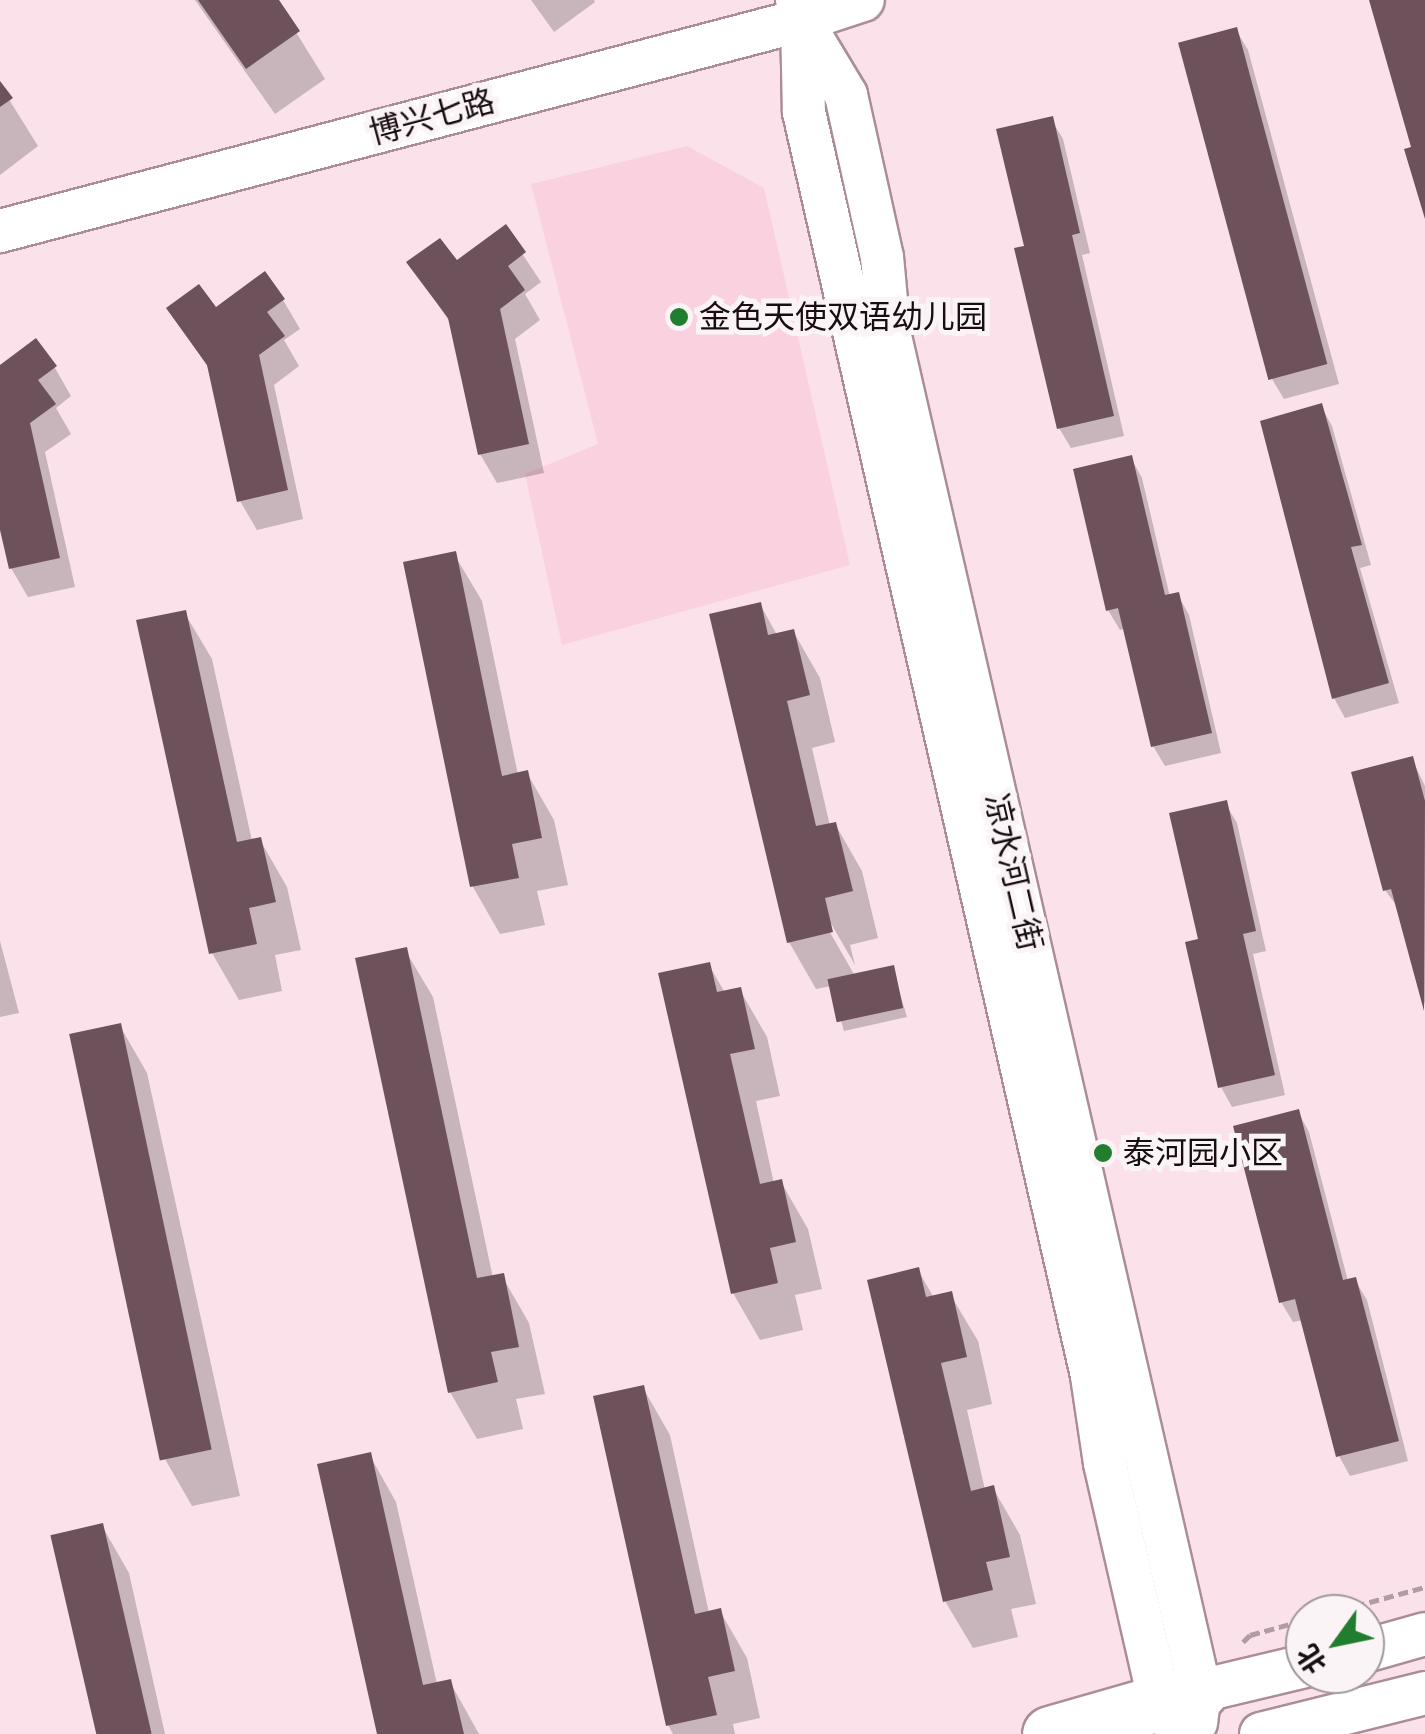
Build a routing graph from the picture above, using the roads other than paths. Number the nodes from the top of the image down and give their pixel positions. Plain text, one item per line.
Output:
1 (862, 0) edge
2 (799, 10) edge
3 (0, 231) edge
4 (1425, 1634) edge
5 (1385, 1645) edge
6 (1285, 1674) edge
7 (1425, 1693) edge
8 (1184, 1715) edge
9 (1050, 1734) edge
10 (1261, 1734) edge

1 - 2 street, 博兴七路
2 - 3 street, 博兴七路
2 - 8 street, 凉水河二街
4 - 5 street
6 - 8 street
7 - 10 street
8 - 9 main road

